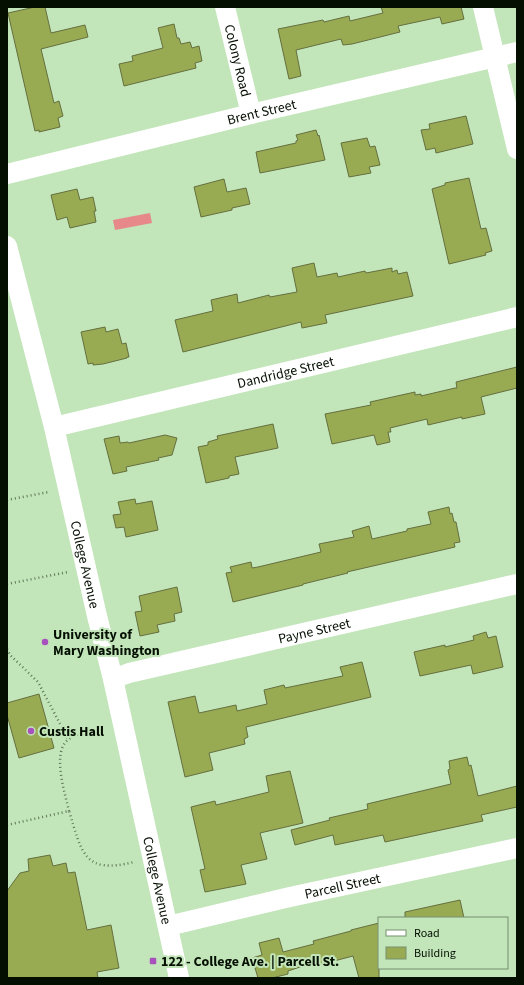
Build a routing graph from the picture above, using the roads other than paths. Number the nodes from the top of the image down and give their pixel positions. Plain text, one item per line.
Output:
1 (225, 7) edge
2 (483, 7) edge
3 (517, 52) edge
4 (496, 58) junction
5 (252, 114) junction
6 (517, 149) edge
7 (7, 174) edge
8 (7, 246) edge
9 (517, 317) edge
10 (54, 427) junction
11 (517, 584) edge
12 (113, 679) junction
13 (517, 848) edge
14 (168, 926) junction
15 (179, 978) edge

1 - 5 street, Colony Road
2 - 4 street
3 - 4 street, Brent Street
4 - 5 street, Brent Street
4 - 6 street
5 - 7 street, Brent Street
8 - 10 street, College Avenue
9 - 10 street, Dandridge Street
10 - 12 street, College Avenue
11 - 12 street, Payne Street
12 - 14 street, College Avenue
13 - 14 street, Parcell Street
14 - 15 street, College Avenue

